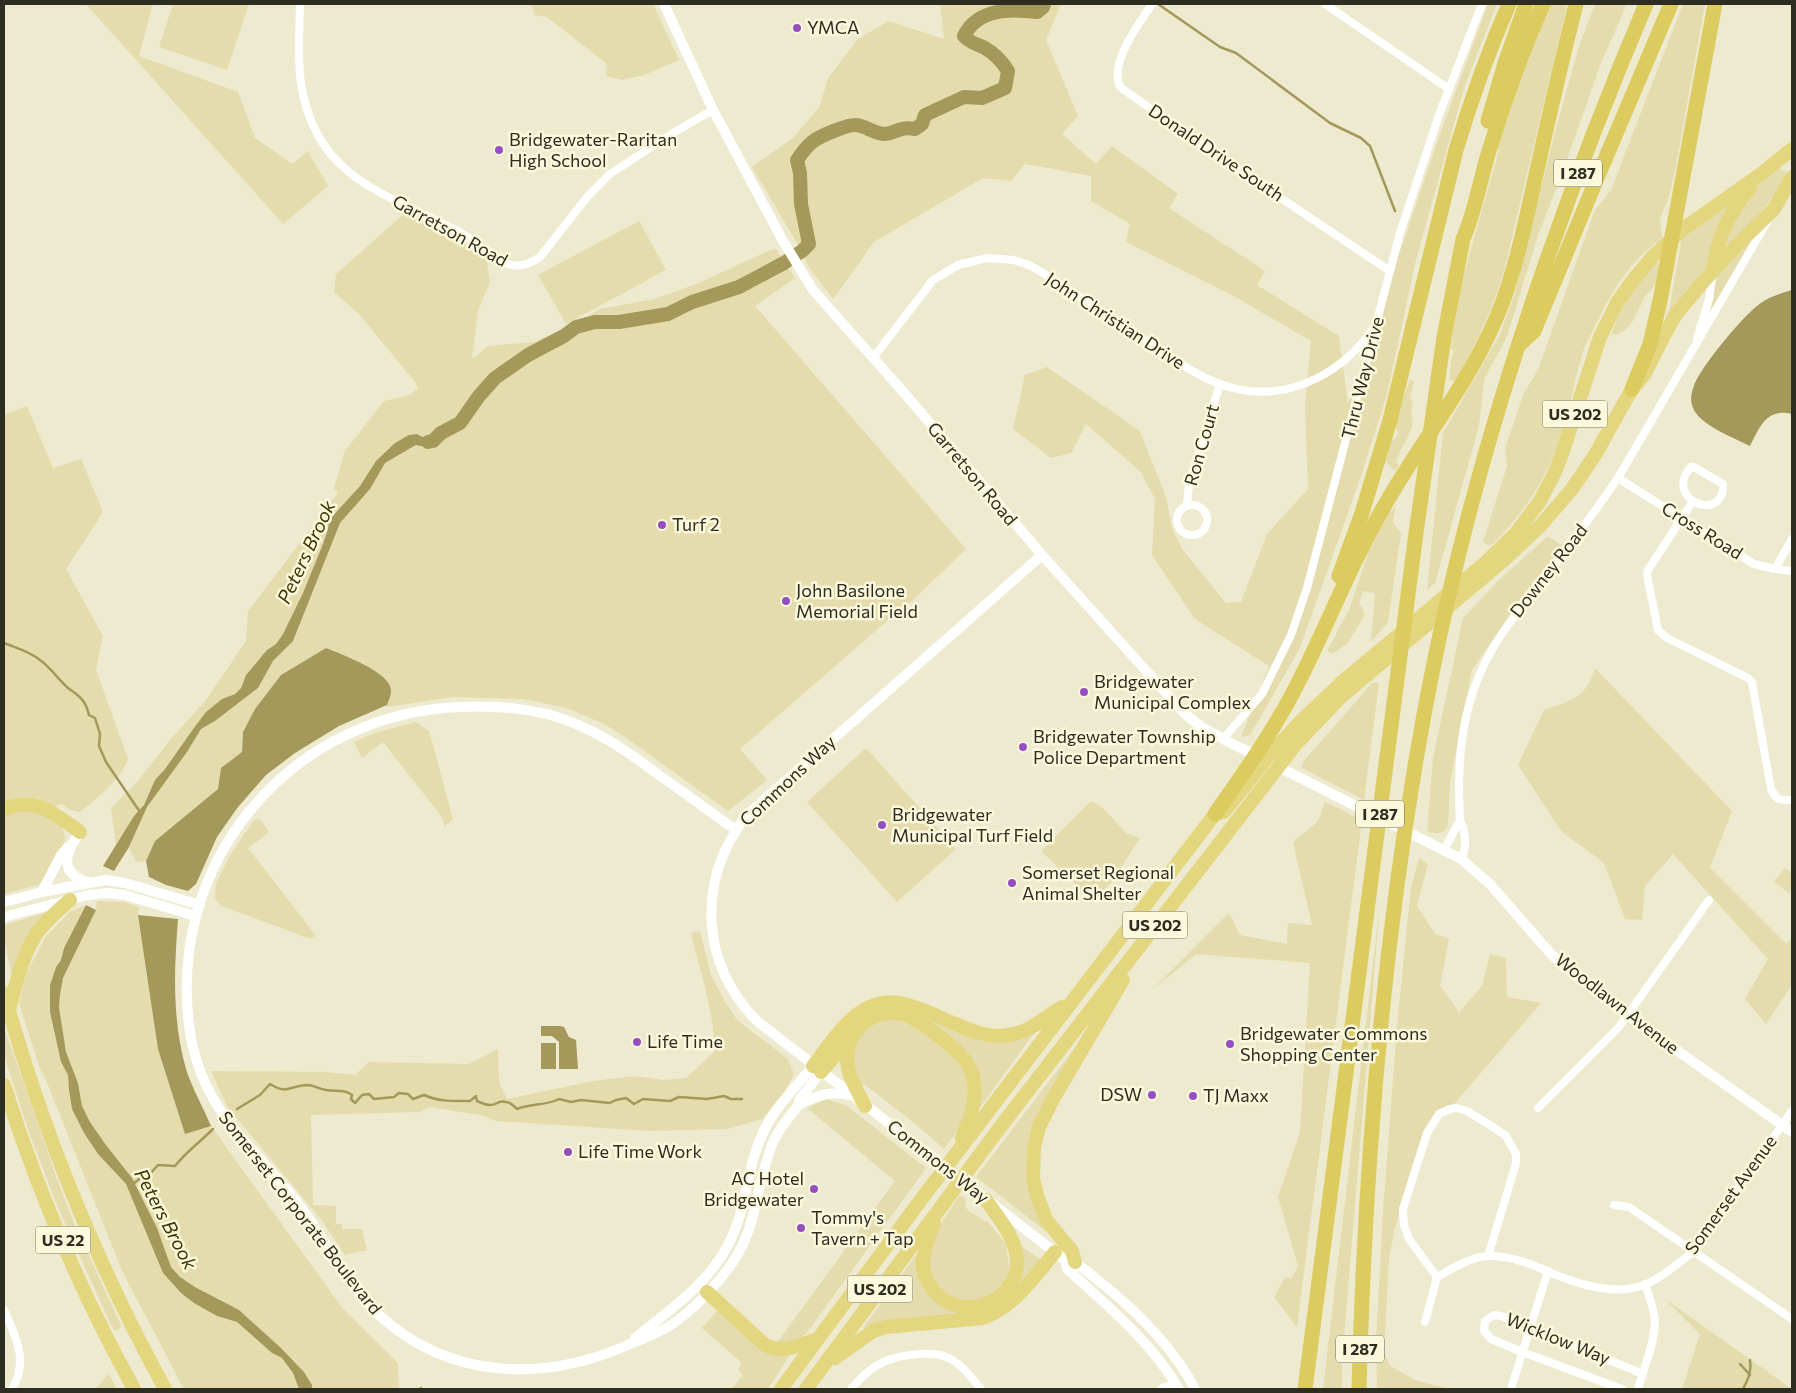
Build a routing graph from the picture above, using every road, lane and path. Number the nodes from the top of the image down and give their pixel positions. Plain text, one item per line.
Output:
1 (300, 4) edge
2 (664, 4) edge
3 (1152, 4) edge
4 (1325, 4) edge
5 (1482, 4) edge
6 (1509, 4) edge
7 (1526, 4) edge
8 (1543, 4) edge
9 (1576, 4) edge
10 (1646, 4) edge
11 (1671, 4) edge
12 (1715, 4) edge
13 (1449, 89) junction
14 (713, 110) junction
15 (1792, 148) edge
16 (1778, 162) junction
17 (1792, 167) edge
18 (1761, 174) junction
19 (1792, 177) edge
20 (1774, 209) junction
21 (1462, 239) junction
22 (1390, 271) junction
23 (1713, 271) junction
24 (1376, 325) junction
25 (1696, 341) junction
26 (1519, 345) junction
27 (872, 358) junction
28 (1220, 384) junction
29 (1632, 389) junction
30 (1618, 478) junction
31 (1693, 501) junction
32 (1187, 506) dead end
33 (1682, 519) junction
34 (1792, 539) edge
35 (1042, 555) junction
36 (1775, 569) junction
37 (1792, 571) edge
38 (1312, 652) junction
39 (1223, 739) junction
40 (1298, 776) joint
41 (1792, 800) edge
42 (4, 809) edge
43 (1215, 814) junction
44 (1460, 820) junction
45 (736, 830) junction
46 (80, 832) joint
47 (71, 845) junction
48 (1444, 850) junction
49 (1461, 859) junction
50 (89, 882) junction
51 (42, 892) junction
52 (70, 900) junction
53 (1709, 900) dead end
54 (4, 902) edge
55 (200, 905) junction
56 (196, 916) junction
57 (4, 917) edge
58 (1152, 930) junction
59 (4, 994) edge
60 (1072, 1001) junction
61 (8, 1010) junction
62 (1627, 1015) junction
63 (850, 1039) junction
64 (817, 1069) junction
65 (4, 1085) edge
66 (852, 1095) junction
67 (4, 1096) edge
68 (798, 1105) junction
69 (865, 1106) junction
70 (1538, 1108) dead end
71 (1792, 1111) edge
72 (12, 1112) junction
73 (1782, 1125) junction
74 (1792, 1132) edge
75 (954, 1157) junction
76 (984, 1198) junction
77 (1614, 1205) dead end
78 (938, 1212) junction
79 (1694, 1251) junction
80 (1488, 1256) junction
81 (1065, 1258) junction
82 (1548, 1271) junction
83 (1437, 1277) junction
84 (1645, 1284) junction
85 (707, 1292) junction
86 (4, 1310) edge
87 (1792, 1319) edge
88 (1425, 1322) dead end
89 (1530, 1328) junction
90 (818, 1338) junction
91 (625, 1346) junction
92 (1522, 1352) junction
93 (822, 1367) junction
94 (1643, 1374) junction
95 (1176, 1387) edge
96 (12, 1389) edge
97 (134, 1389) edge
98 (164, 1389) edge
99 (781, 1389) edge
100 (806, 1389) edge
101 (851, 1389) edge
102 (981, 1389) edge
103 (1161, 1389) edge
104 (1195, 1389) edge
105 (1305, 1389) edge
106 (1359, 1389) edge
107 (1511, 1389) edge
108 (1622, 1389) edge
109 (1638, 1389) edge

1 - 14 street, Garretson Road
2 - 14 street, Garretson Road
3 - 22 street, Donald Drive South
4 - 13 street
5 - 13 street, Thru Way Drive
6 - 38 highway
7 - 21 highway, I 287
8 - 21 highway, I 287
9 - 38 highway
10 - 26 highway, I 287
11 - 26 highway, I 287
12 - 29 highway
13 - 22 street, Thru Way Drive
14 - 27 street, Garretson Road
15 - 16 highway, US 202
16 - 17 highway
16 - 18 highway, US 202
18 - 23 highway
18 - 43 highway, US 202
19 - 20 highway, US 202
20 - 23 highway, US 202
20 - 25 street, Downey Road
21 - 105 highway, I 287
22 - 24 street, Thru Way Drive
23 - 25 street, Downey Road
23 - 29 highway, US 202
24 - 28 street, John Christian Drive
24 - 39 street, Thru Way Drive
25 - 30 street, Downey Road
26 - 106 highway, I 287
27 - 28 street, John Christian Drive
27 - 35 street, Garretson Road
28 - 32 street, Ron Court
29 - 58 highway, US 202
30 - 33 street, Cross Road
30 - 44 street, Downey Road
31 - 31 street
31 - 33 street
33 - 36 street, Cross Road
33 - 41 street
34 - 36 street
35 - 39 street, Garretson Road
35 - 45 street, Commons Way
36 - 37 street, Cross Road
38 - 43 highway
39 - 40 street, Garretson Road
40 - 48 street, Woodlawn Avenue
42 - 46 highway
43 - 60 highway, US 202
44 - 48 street, Downey Road
44 - 49 street, Downey Road
45 - 55 street, Somerset Corporate Boulevard
45 - 64 street, Commons Way
46 - 47 street
47 - 50 street
47 - 51 street
48 - 49 street, Woodlawn Avenue
49 - 62 street, Woodlawn Avenue
50 - 51 street
50 - 55 street
51 - 54 street
52 - 56 street
52 - 57 street
52 - 61 highway
53 - 62 street
55 - 56 street, Somerset Corporate Boulevard
56 - 91 street, Somerset Corporate Boulevard
58 - 78 highway, US 202
58 - 81 highway
59 - 61 highway, US 22
60 - 64 highway
60 - 75 highway, US 202
61 - 98 highway, US 22
62 - 70 street
62 - 73 street, Woodlawn Avenue
63 - 64 highway
63 - 69 highway
63 - 75 highway
64 - 66 street, Commons Way
64 - 68 street, Somerset Corporate Boulevard
64 - 91 street, Somerset Corporate Boulevard
65 - 72 highway, US 22
66 - 68 street
66 - 69 street, Commons Way
67 - 72 street
68 - 85 street, Somerset Corporate Boulevard
69 - 76 street, Commons Way
71 - 73 street, Somerset Avenue
72 - 97 highway, US 22
73 - 74 street, Woodlawn Avenue
73 - 79 street, Somerset Avenue
75 - 90 highway, US 202
76 - 78 highway
76 - 81 street, Commons Way
77 - 79 street
78 - 93 highway, US 202
79 - 84 street, Somerset Avenue
79 - 87 street
80 - 82 street, Somerset Avenue
80 - 83 street, Somerset Avenue
80 - 83 street
81 - 93 highway
81 - 95 street, Commons Way
81 - 104 street, Commons Way
82 - 84 street, Somerset Avenue
82 - 89 street
83 - 88 street
84 - 94 street
85 - 90 highway
85 - 91 street, Somerset Corporate Boulevard
86 - 96 street
89 - 92 street
89 - 92 street, Wicklow Way
89 - 94 street, Wicklow Way
90 - 99 highway, US 202
92 - 107 street
92 - 108 street, Wicklow Way
93 - 100 highway, US 202
94 - 109 street
95 - 103 street
101 - 102 street

